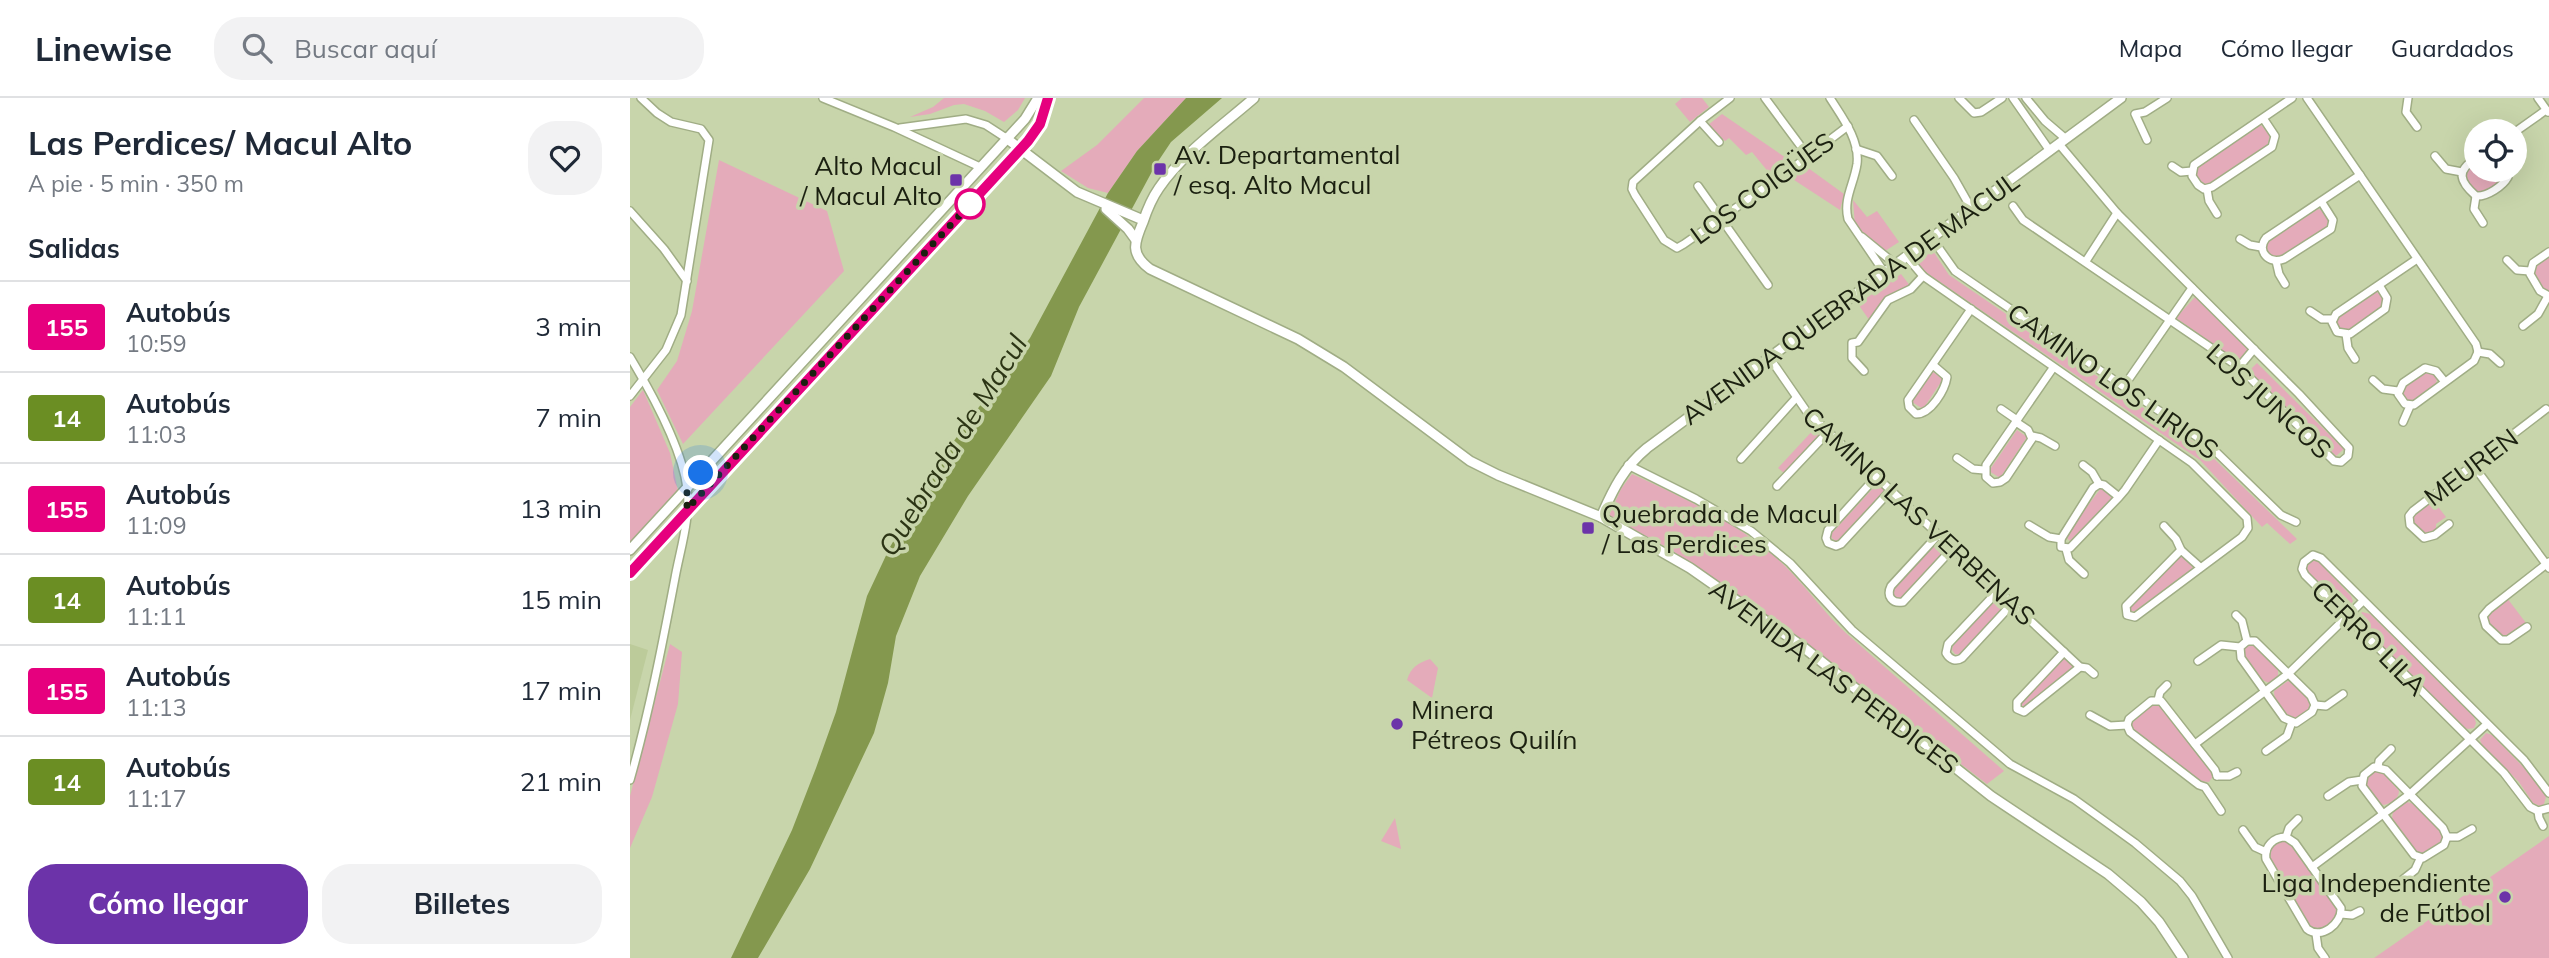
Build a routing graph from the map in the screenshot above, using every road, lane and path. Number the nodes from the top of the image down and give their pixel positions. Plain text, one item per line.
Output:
1 (641, 98) edge
2 (823, 98) edge
3 (1038, 98) edge
4 (1048, 98) edge
5 (1254, 98) edge
6 (1730, 98) edge
7 (1765, 98) edge
8 (1830, 98) edge
9 (1959, 98) edge
10 (2002, 98) edge
11 (2013, 98) edge
12 (2026, 98) edge
13 (2121, 98) edge
14 (2167, 98) edge
15 (2292, 98) edge
16 (2307, 98) edge
17 (2409, 98) edge
18 (2538, 98) edge
19 (2548, 112) edge
20 (2263, 118) junction
21 (1914, 120) dead end
22 (1700, 121) junction
23 (2527, 125) edge
24 (1848, 126) junction
25 (894, 127) junction
26 (2417, 127) dead end
27 (1006, 138) junction
28 (2147, 140) dead end
29 (2062, 141) junction
30 (1719, 142) dead end
31 (1020, 149) junction
32 (1856, 149) junction
33 (2050, 151) junction
34 (1808, 156) junction
35 (2435, 156) dead end
36 (980, 166) junction
37 (2172, 166) dead end
38 (2464, 168) edge
39 (2192, 171) junction
40 (2462, 172) junction
41 (2360, 175) junction
42 (1892, 176) dead end
43 (2506, 182) edge
44 (1698, 186) dead end
45 (2207, 189) junction
46 (2476, 196) junction
47 (2321, 201) junction
48 (1100, 204) junction
49 (2012, 206) dead end
50 (1971, 208) junction
51 (630, 211) edge
52 (2117, 213) junction
53 (2217, 214) dead end
54 (1721, 218) junction
55 (1143, 220) junction
56 (2483, 223) dead end
57 (1853, 230) junction
58 (1931, 237) junction
59 (2240, 239) dead end
60 (1136, 240) junction
61 (2262, 247) junction
62 (2549, 253) edge
63 (1906, 256) junction
64 (2417, 259) junction
65 (2507, 260) dead end
66 (2086, 261) junction
67 (2276, 261) junction
68 (1895, 264) junction
69 (2530, 271) junction
70 (1884, 272) junction
71 (1923, 276) junction
72 (687, 281) junction
73 (2286, 284) dead end
74 (1768, 285) dead end
75 (2379, 285) junction
76 (2192, 288) junction
77 (2548, 296) edge
78 (1972, 309) junction
79 (2310, 312) dead end
80 (2333, 319) junction
81 (2170, 320) junction
82 (2523, 326) dead end
83 (2346, 334) junction
84 (2254, 349) junction
85 (2478, 352) junction
86 (630, 357) edge
87 (1769, 357) junction
88 (2355, 359) dead end
89 (2500, 363) dead end
90 (1933, 365) junction
91 (2239, 367) junction
92 (2053, 368) junction
93 (1864, 371) dead end
94 (2373, 380) dead end
95 (643, 381) junction
96 (2445, 382) junction
97 (2124, 386) junction
98 (2398, 391) junction
99 (630, 396) edge
100 (1796, 398) junction
101 (2410, 406) junction
102 (2001, 409) dead end
103 (2548, 410) edge
104 (2017, 421) junction
105 (2403, 422) dead end
106 (1828, 432) junction
107 (2032, 436) junction
108 (2159, 440) junction
109 (2055, 446) dead end
110 (1957, 457) dead end
111 (1741, 459) dead end
112 (1628, 465) junction
113 (2473, 465) junction
114 (2083, 466) dead end
115 (1984, 470) junction
116 (1876, 477) junction
117 (2099, 484) junction
118 (1777, 486) dead end
119 (687, 488) junction
120 (1891, 490) junction
121 (2119, 497) junction
122 (687, 509) junction
123 (1601, 517) junction
124 (2296, 522) dead end
125 (2449, 524) dead end
126 (2029, 525) dead end
127 (2164, 526) dead end
128 (1938, 535) junction
129 (2061, 539) junction
130 (1953, 548) junction
131 (2066, 549) junction
132 (630, 550) edge
133 (2181, 550) junction
134 (2548, 565) edge
135 (2200, 567) junction
136 (630, 573) edge
137 (2084, 575) dead end
138 (1998, 591) junction
139 (2363, 601) junction
140 (2012, 604) junction
141 (2236, 615) dead end
142 (2347, 617) junction
143 (2527, 627) dead end
144 (2243, 644) junction
145 (2064, 652) junction
146 (2198, 662) dead end
147 (2080, 667) junction
148 (2094, 674) dead end
149 (2288, 674) junction
150 (2167, 685) dead end
151 (2266, 692) junction
152 (2343, 694) dead end
153 (2158, 700) junction
154 (2315, 705) junction
155 (2090, 715) dead end
156 (2292, 722) junction
157 (2487, 724) junction
158 (2127, 725) junction
159 (2471, 740) junction
160 (2195, 744) junction
161 (2391, 749) dead end
162 (2266, 751) dead end
163 (2378, 767) junction
164 (2237, 772) dead end
165 (2217, 776) junction
166 (630, 780) edge
167 (2361, 780) junction
168 (2205, 787) junction
169 (2549, 793) edge
170 (2410, 794) junction
171 (2328, 796) dead end
172 (2549, 808) edge
173 (2221, 811) dead end
174 (2539, 811) junction
175 (2384, 815) junction
176 (2298, 819) dead end
177 (2543, 826) dead end
178 (2472, 829) dead end
179 (2243, 830) dead end
180 (2447, 836) junction
181 (2287, 837) junction
182 (2266, 852) junction
183 (2420, 859) junction
184 (2312, 867) junction
185 (2396, 885) dead end
186 (2360, 911) dead end
187 (2341, 914) junction
188 (2316, 934) junction
189 (2183, 958) edge
190 (2228, 958) edge
191 (2325, 958) edge

1 - 72 street
2 - 25 street
3 - 27 street
4 - 31 street
5 - 55 street
6 - 22 street, LOS COIGÜES
7 - 34 street
8 - 24 street
9 - 10 street
11 - 33 street
12 - 29 street, LOS JUNCOS
13 - 29 street, AVENIDA QUEBRADA DE MACUL
14 - 28 street
15 - 20 street
16 - 41 street
17 - 26 street
18 - 19 street
19 - 23 street
20 - 39 street
20 - 45 street
21 - 50 street
22 - 30 street
22 - 54 street, LOS COIGÜES
24 - 32 street
24 - 34 street, LOS COIGÜES
25 - 27 street
25 - 36 street
27 - 31 street
27 - 36 street
29 - 33 street, AVENIDA QUEBRADA DE MACUL
29 - 52 street, LOS JUNCOS
31 - 48 street
31 - 122 street
32 - 42 street
32 - 57 street
33 - 50 street, AVENIDA QUEBRADA DE MACUL
34 - 54 street, LOS COIGÜES
35 - 40 street
36 - 119 street
37 - 39 street
38 - 40 street
39 - 45 street
40 - 46 street
41 - 47 street
41 - 64 street
43 - 46 street
44 - 54 street
45 - 53 street
46 - 56 street
47 - 61 street
47 - 67 street
48 - 55 street
48 - 60 street, AVENIDA LAS PERDICES
49 - 66 street, LOS JUNCOS
50 - 58 street, AVENIDA QUEBRADA DE MACUL
51 - 72 street
52 - 66 street
52 - 76 street, LOS JUNCOS
54 - 74 street
55 - 60 street
57 - 68 street
57 - 70 street
58 - 63 street, AVENIDA QUEBRADA DE MACUL
58 - 97 street, CAMINO LOS LIRIOS
59 - 61 street
60 - 123 street, AVENIDA LAS PERDICES
61 - 67 street
62 - 69 street
63 - 68 street, AVENIDA QUEBRADA DE MACUL
63 - 71 street
64 - 75 street
64 - 85 street
65 - 69 street
66 - 81 street, LOS JUNCOS
67 - 73 street
68 - 70 street, AVENIDA QUEBRADA DE MACUL
69 - 77 street
70 - 87 street, AVENIDA QUEBRADA DE MACUL
71 - 78 street
71 - 93 street
72 - 95 street
75 - 80 street
75 - 83 street
76 - 81 street
76 - 84 street, LOS JUNCOS
77 - 82 street
78 - 90 street
78 - 92 street
79 - 80 street
80 - 83 street
81 - 91 street, LOS JUNCOS
81 - 97 street
83 - 88 street
84 - 91 street
84 - 91 street, LOS JUNCOS
85 - 89 street
85 - 96 street
86 - 95 street
87 - 100 street, CAMINO LAS VERBENAS
87 - 112 street, AVENIDA QUEBRADA DE MACUL
90 - 90 street
92 - 104 street
92 - 108 street
94 - 98 street
95 - 99 street
95 - 119 street
96 - 98 street
96 - 101 street
97 - 124 street, CAMINO LOS LIRIOS
98 - 101 street
100 - 106 street, CAMINO LAS VERBENAS
100 - 111 street
101 - 105 street
102 - 104 street
103 - 113 street, MEUREN
104 - 107 street
104 - 115 street
106 - 116 street, CAMINO LAS VERBENAS
106 - 118 street
107 - 109 street
107 - 115 street
108 - 121 street
108 - 135 street
110 - 115 street
112 - 123 street, AVENIDA QUEBRADA DE MACUL
112 - 190 street, AVENIDA LAS PERDICES
113 - 125 street, MEUREN
113 - 134 street
114 - 117 street
116 - 120 street, CAMINO LAS VERBENAS
116 - 120 street
117 - 121 street
117 - 129 street
119 - 122 street
119 - 132 street
120 - 128 street, CAMINO LAS VERBENAS
121 - 131 street
122 - 136 street
122 - 166 street
123 - 189 street, AVENIDA LAS PERDICES
126 - 129 street
127 - 133 street
128 - 130 street, CAMINO LAS VERBENAS
128 - 130 street
129 - 131 street
130 - 138 street, CAMINO LAS VERBENAS
131 - 137 street
133 - 135 street
133 - 135 street
134 - 143 street
138 - 140 street, CAMINO LAS VERBENAS
138 - 140 street
139 - 142 street
139 - 142 street, CERRO LILA
139 - 157 street, CERRO LILA
140 - 145 street, CAMINO LAS VERBENAS
141 - 144 street
142 - 149 street
142 - 159 street, CERRO LILA
144 - 146 street
144 - 149 street
144 - 151 street
145 - 147 street, CAMINO LAS VERBENAS
145 - 147 street
147 - 148 street, CAMINO LAS VERBENAS
149 - 151 street
149 - 154 street
150 - 153 street
151 - 156 street
151 - 160 street
152 - 154 street
153 - 158 street
153 - 160 street
154 - 156 street
155 - 158 street
156 - 162 street
157 - 159 street
157 - 169 street, CERRO LILA
158 - 168 street
159 - 170 street
159 - 174 street, CERRO LILA
160 - 165 street
161 - 163 street
163 - 167 street
163 - 170 street
164 - 165 street
165 - 168 street
167 - 171 street
167 - 175 street
168 - 173 street
170 - 175 street
170 - 180 street
172 - 174 street
174 - 177 street, CERRO LILA
175 - 183 street
175 - 184 street
176 - 181 street
178 - 180 street
179 - 182 street
180 - 183 street
181 - 182 street
181 - 184 street
182 - 188 street
183 - 185 street
184 - 187 street
186 - 187 street
187 - 188 street
188 - 191 street

